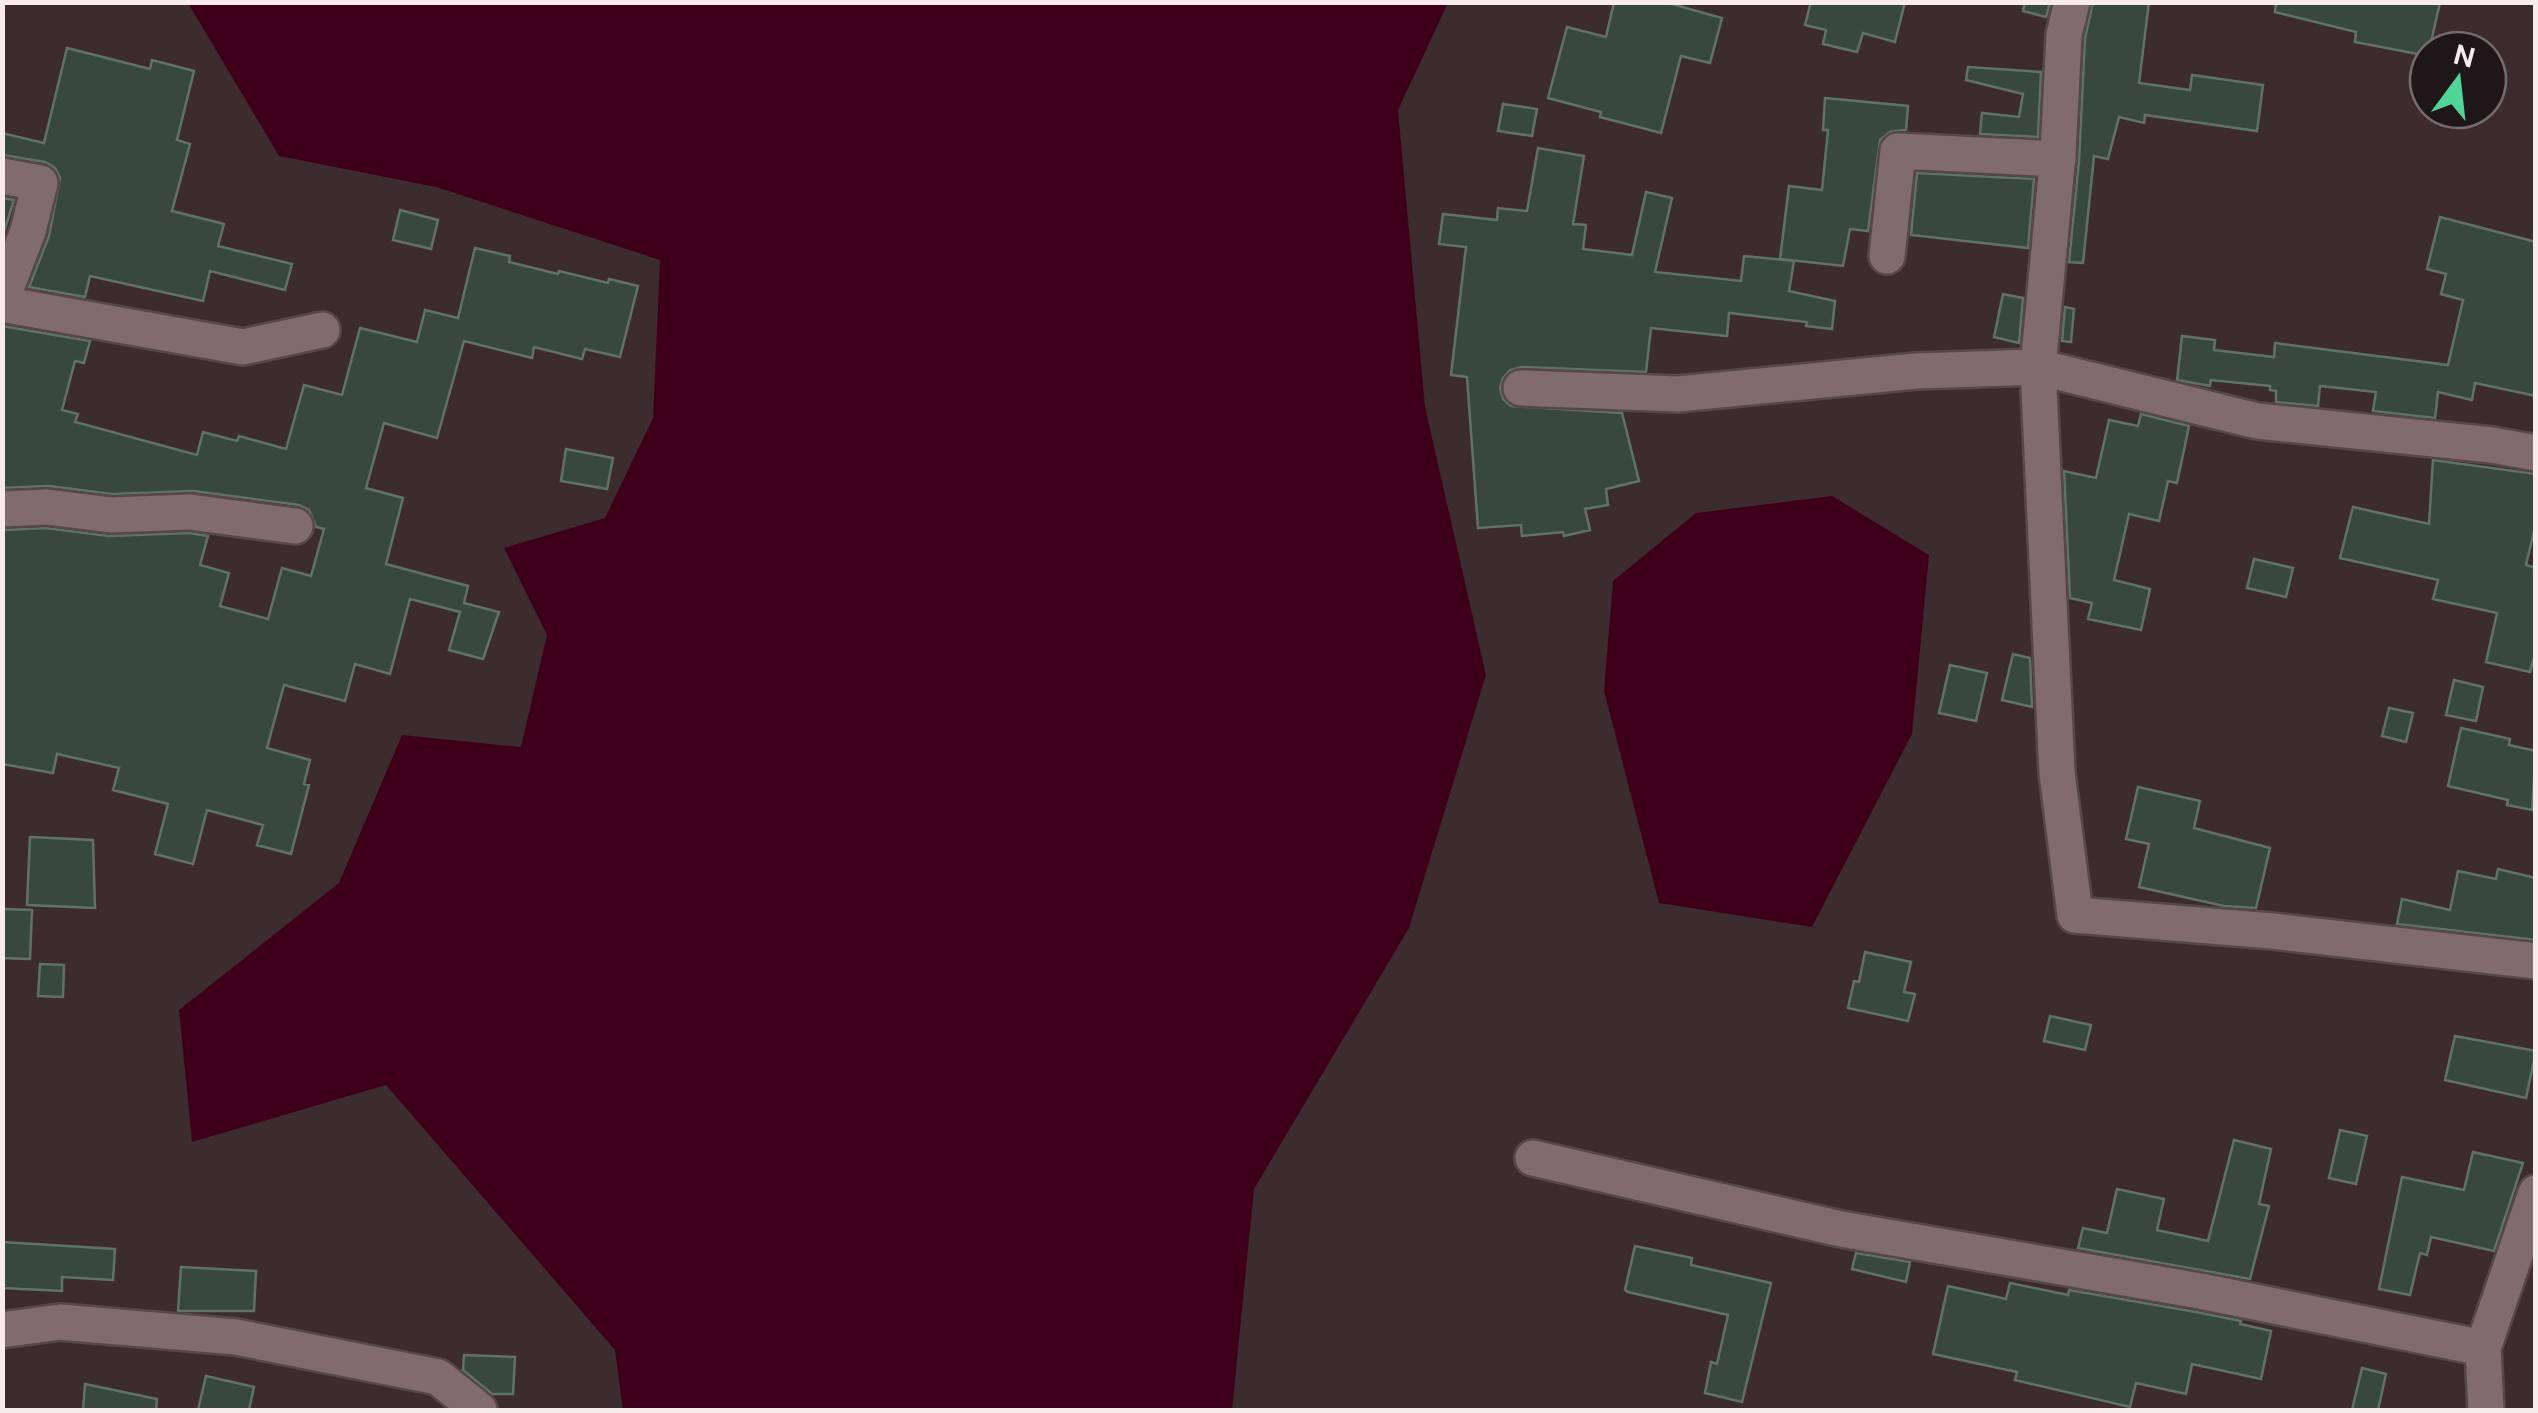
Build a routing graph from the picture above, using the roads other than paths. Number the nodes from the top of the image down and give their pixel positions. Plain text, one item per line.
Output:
1 (2072, 2) edge
2 (2058, 159) junction
3 (2, 176) edge
4 (1887, 256) dead end
5 (2, 301) edge
6 (322, 330) dead end
7 (2038, 367) junction
8 (1521, 388) dead end
9 (2536, 453) edge
10 (2, 509) edge
11 (295, 526) dead end
12 (2536, 960) edge
13 (1533, 1158) dead end
14 (2536, 1194) edge
15 (2, 1330) edge
16 (2483, 1348) junction
17 (479, 1410) edge
18 (2486, 1410) edge

1 - 2 street
2 - 4 street
2 - 7 street
3 - 5 street
5 - 6 street
7 - 8 street
7 - 9 street
7 - 12 street
10 - 11 street
13 - 16 street
14 - 16 street
15 - 17 street
16 - 18 street

